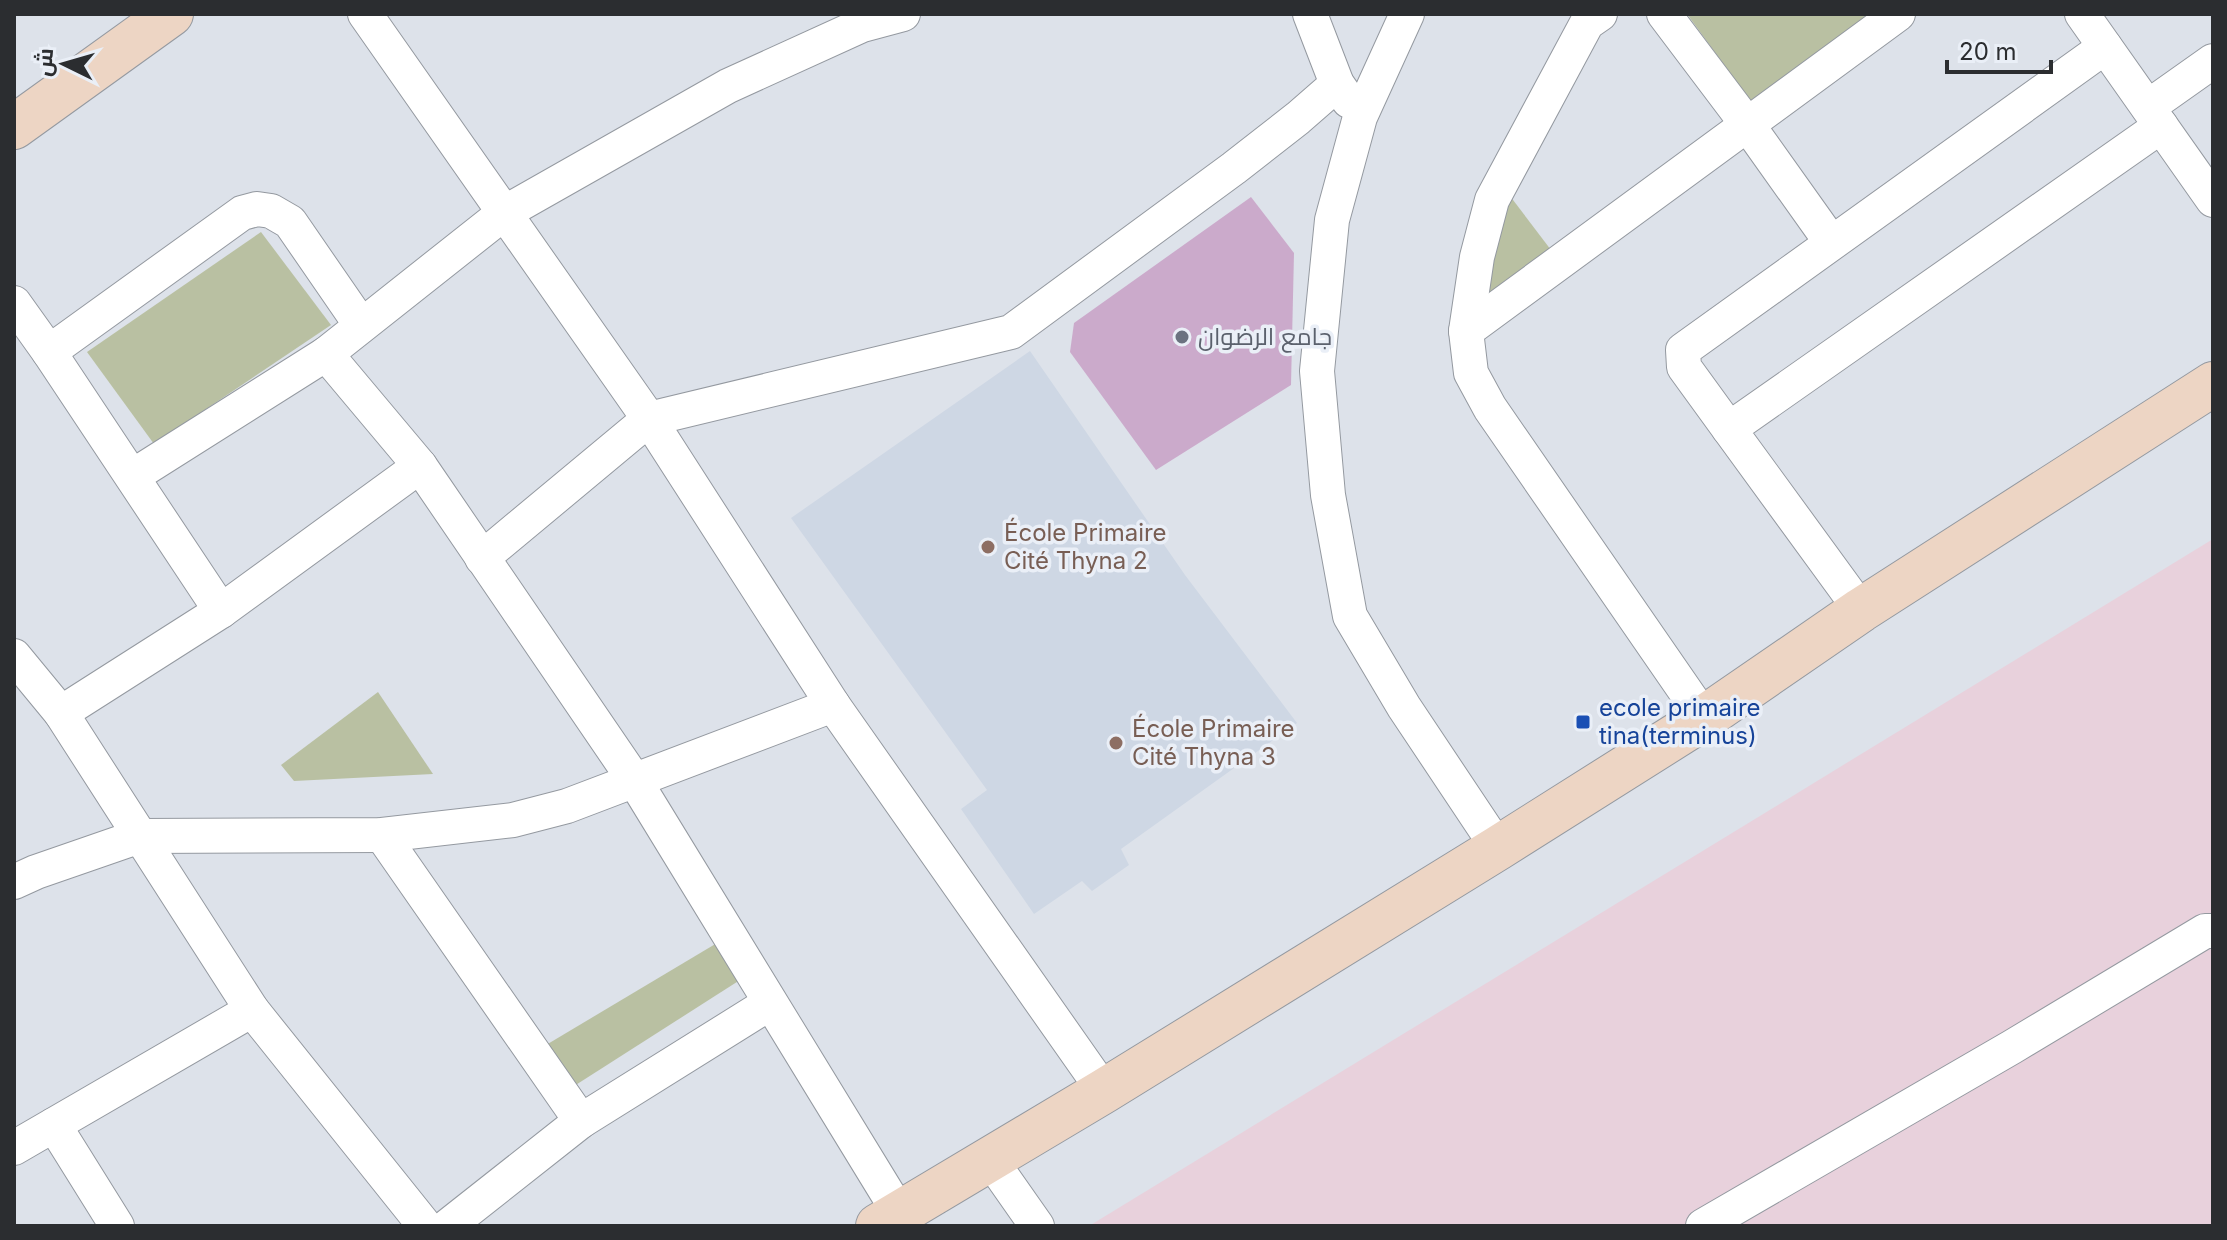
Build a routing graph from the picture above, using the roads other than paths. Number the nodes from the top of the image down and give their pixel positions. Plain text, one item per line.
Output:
1 (171, 14) edge
2 (365, 14) edge
3 (903, 14) edge
4 (1310, 14) edge
5 (1600, 14) edge
6 (1664, 14) edge
7 (1898, 14) edge
8 (2082, 14) edge
9 (1405, 15) edge
10 (2105, 47) junction
11 (2213, 61) edge
12 (1337, 84) junction
13 (1360, 117) junction
14 (2154, 117) junction
15 (1747, 124) junction
16 (14, 127) edge
17 (2213, 200) edge
18 (504, 213) junction
19 (1831, 242) junction
20 (14, 303) edge
21 (361, 325) junction
22 (1466, 331) junction
23 (49, 352) junction
24 (326, 354) junction
25 (2213, 384) edge
26 (649, 419) junction
27 (1729, 429) junction
28 (420, 466) junction
29 (133, 476) junction
30 (482, 558) junction
31 (1861, 610) junction
32 (221, 611) junction
33 (14, 656) edge
34 (833, 705) junction
35 (61, 713) junction
36 (1704, 718) junction
37 (635, 781) junction
38 (382, 835) junction
39 (140, 836) junction
40 (1498, 848) junction
41 (14, 882) edge
42 (2213, 931) edge
43 (770, 1003) junction
44 (252, 1010) junction
45 (1104, 1091) junction
46 (581, 1121) junction
47 (54, 1125) junction
48 (14, 1148) edge
49 (990, 1159) junction
50 (889, 1220) edge
51 (117, 1226) edge
52 (425, 1226) edge
53 (448, 1226) edge
54 (1037, 1226) edge
55 (1703, 1226) edge

1 - 16 street
2 - 18 street
3 - 18 street
4 - 12 street
5 - 22 street
6 - 15 street
7 - 15 street
8 - 10 street
9 - 13 street
10 - 14 street
10 - 19 street
11 - 14 street
12 - 13 street
12 - 26 street
13 - 40 street
14 - 17 street
14 - 27 street
15 - 19 street
15 - 22 street
18 - 21 street
18 - 26 street
19 - 27 street
20 - 23 street
21 - 23 street
21 - 24 street
22 - 36 street
23 - 29 street
24 - 28 street
24 - 29 street
25 - 31 street
26 - 30 street
26 - 34 street
27 - 31 street
28 - 30 street
28 - 32 street
29 - 32 street
30 - 37 street
31 - 36 street
32 - 35 street
33 - 35 street
34 - 37 street
34 - 45 street
35 - 39 street
36 - 40 street
37 - 38 street
37 - 43 street
38 - 39 street
38 - 46 street
39 - 41 street
39 - 44 street
40 - 45 street
42 - 55 street
43 - 46 street
43 - 50 street
44 - 47 street
44 - 52 street
45 - 49 street
46 - 53 street
47 - 48 street
47 - 51 street
49 - 50 street
49 - 54 street

